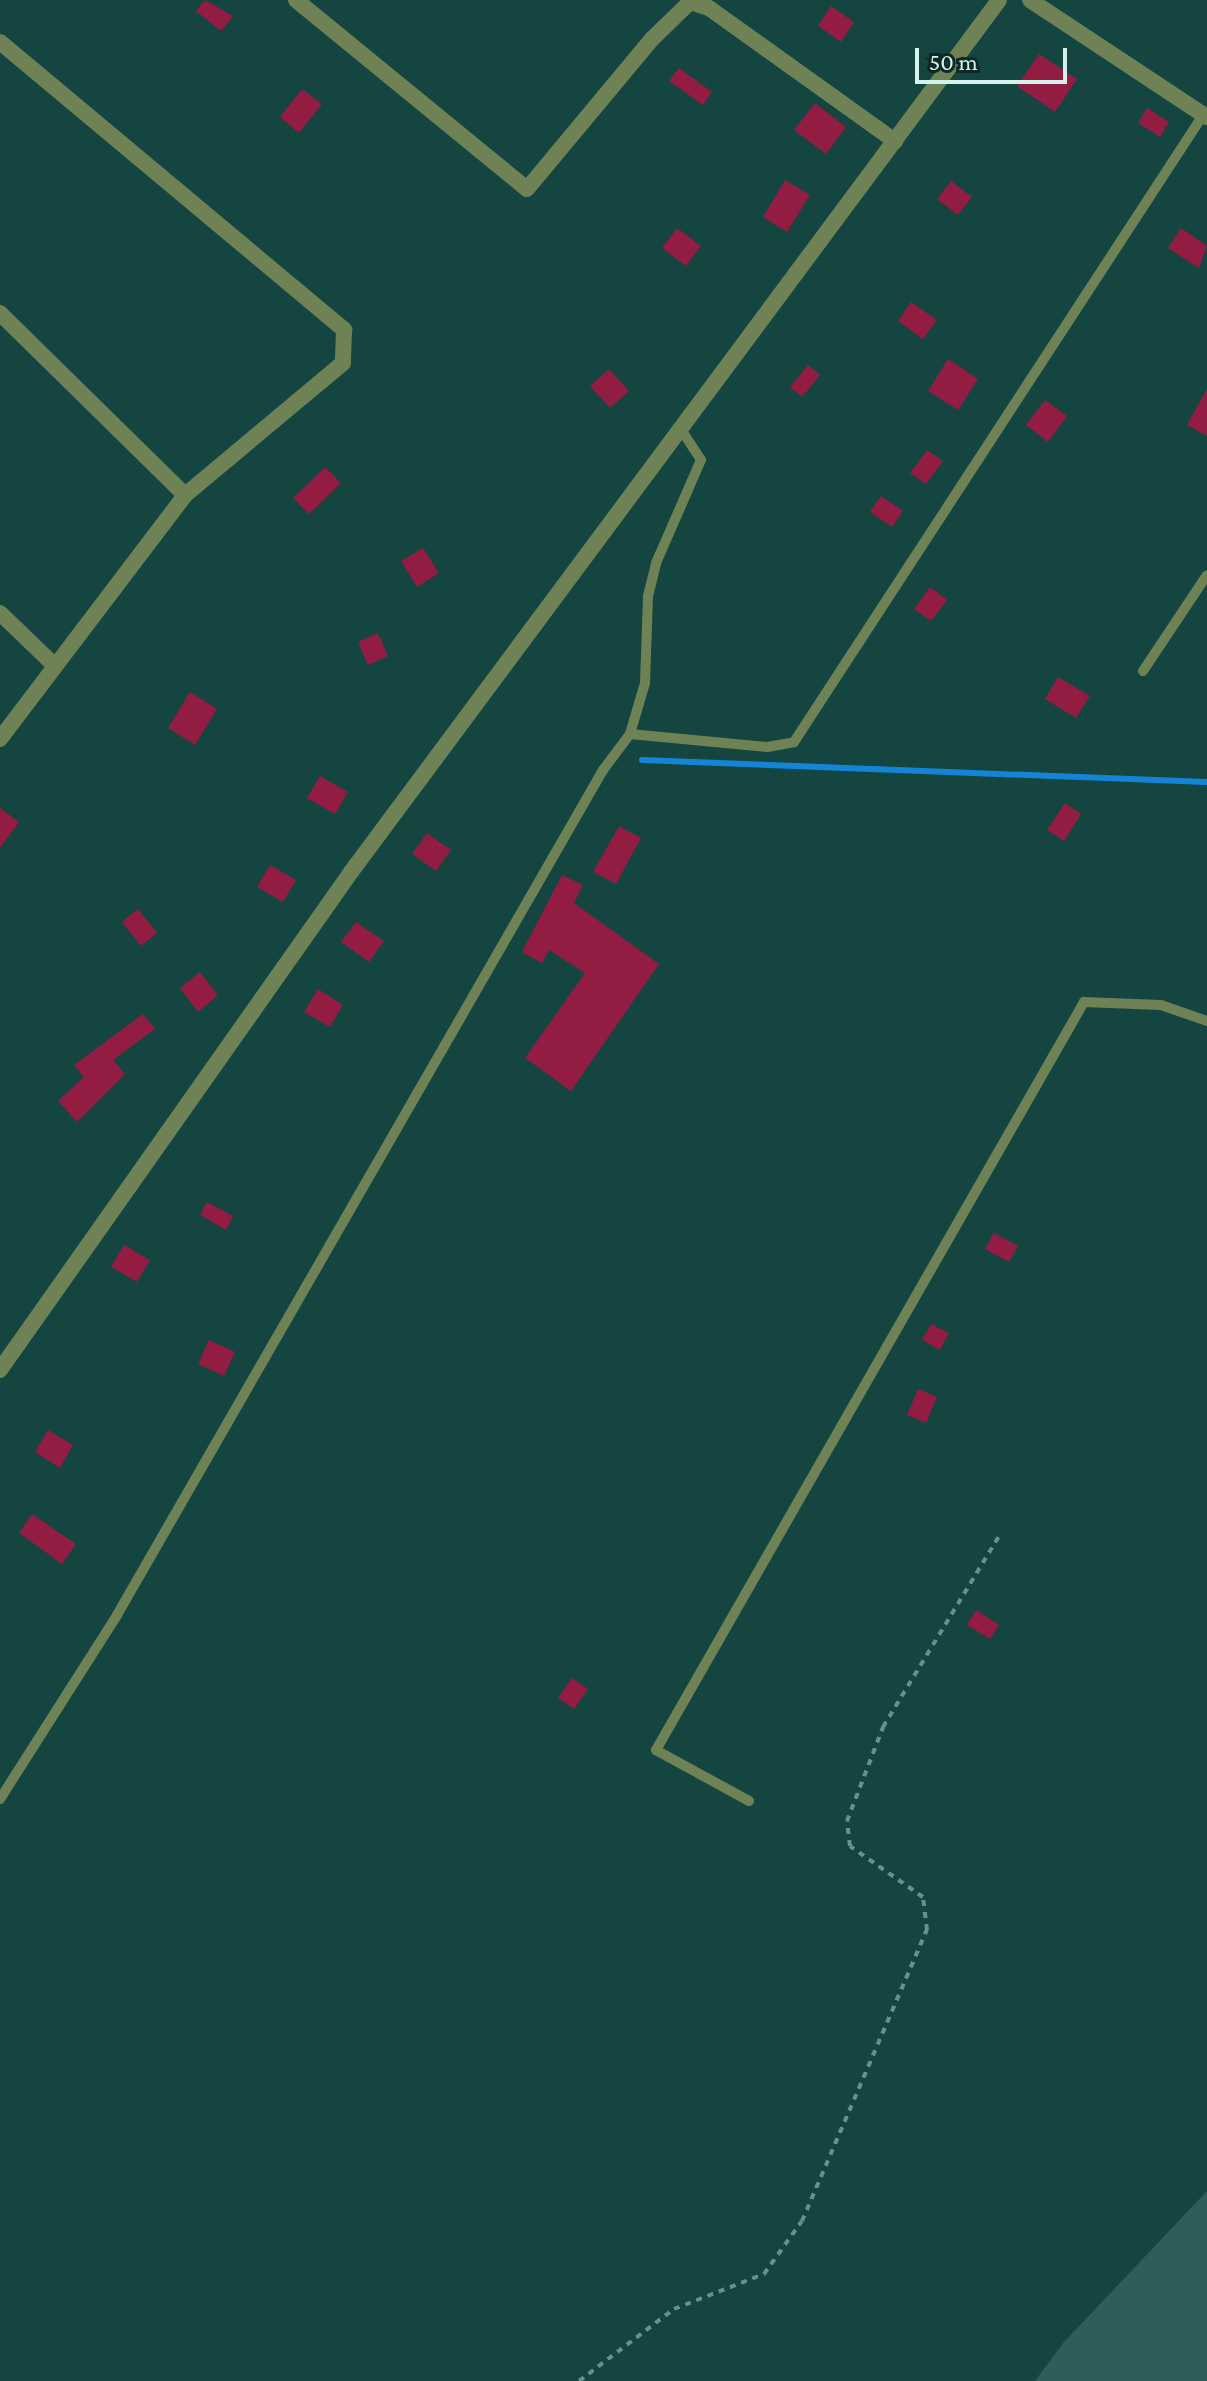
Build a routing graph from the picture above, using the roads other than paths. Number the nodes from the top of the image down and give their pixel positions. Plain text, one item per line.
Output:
1 (296, 0) edge
2 (999, 0) edge
3 (1030, 0) edge
4 (0, 42) edge
5 (1205, 116) edge
6 (895, 141) junction
7 (0, 313) edge
8 (682, 431) junction
9 (185, 495) junction
10 (1207, 575) edge
11 (0, 613) edge
12 (54, 665) junction
13 (1143, 671) dead end
14 (630, 734) junction
15 (0, 739) edge
16 (1206, 1019) edge
17 (0, 1370) edge
18 (0, 1799) edge
19 (749, 1801) dead end

1 - 6 street
2 - 6 street
3 - 5 street
4 - 9 street
5 - 14 lane
6 - 8 street
7 - 9 street
8 - 14 lane
8 - 17 street
9 - 12 street
10 - 13 lane
11 - 12 street
12 - 15 street
14 - 18 lane
16 - 19 lane

